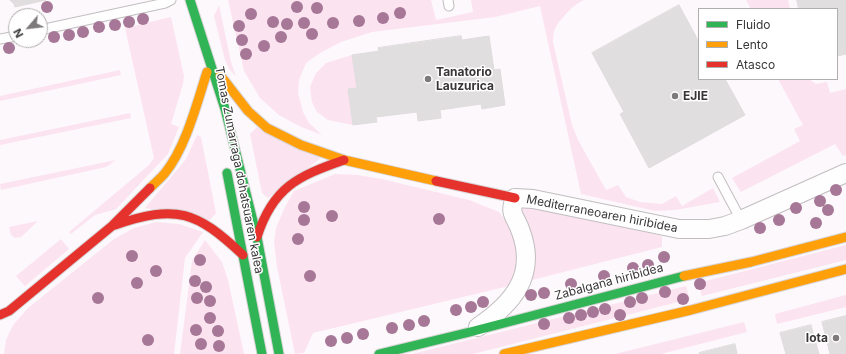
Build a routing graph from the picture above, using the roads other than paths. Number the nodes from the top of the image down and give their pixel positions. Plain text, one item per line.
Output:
1 (171, 0) edge
2 (190, 0) edge
3 (48, 28) edge
4 (202, 40) junction
5 (211, 62) junction
6 (207, 72) junction
7 (213, 102) dead end
8 (344, 160) junction
9 (225, 163) dead end
10 (846, 173) edge
11 (718, 177) dead end
12 (515, 198) junction
13 (741, 220) junction
14 (112, 226) junction
15 (257, 237) junction
16 (846, 237) edge
17 (243, 255) junction
18 (846, 269) edge
19 (4, 316) edge
20 (470, 332) junction
21 (262, 354) edge
22 (279, 354) edge
23 (379, 354) edge
24 (504, 354) edge

1 - 3 lane
2 - 4 main road, Tomas Zumarraga dohatsuaren kalea
4 - 5 main road, Tomas Zumarraga dohatsuaren kalea
4 - 6 main road, Tomas Zumarraga dohatsuaren kalea
5 - 8 main road
5 - 15 main road, Tomas Zumarraga dohatsuaren kalea
6 - 7 main road, Tomas Zumarraga dohatsuaren kalea
6 - 14 main road
8 - 12 main road
8 - 15 main road
9 - 17 main road, Tomas Zumarraga dohatsuaren kalea
10 - 13 street, Mediterraneoaren hiribidea
11 - 13 lane
12 - 13 street, Mediterraneoaren hiribidea
12 - 20 street
14 - 17 main road
14 - 19 main road
15 - 22 main road, Tomas Zumarraga dohatsuaren kalea
16 - 20 main road, Zabalgana hiribidea
17 - 21 main road, Tomas Zumarraga dohatsuaren kalea
18 - 24 main road
20 - 23 main road, Zabalgana hiribidea

